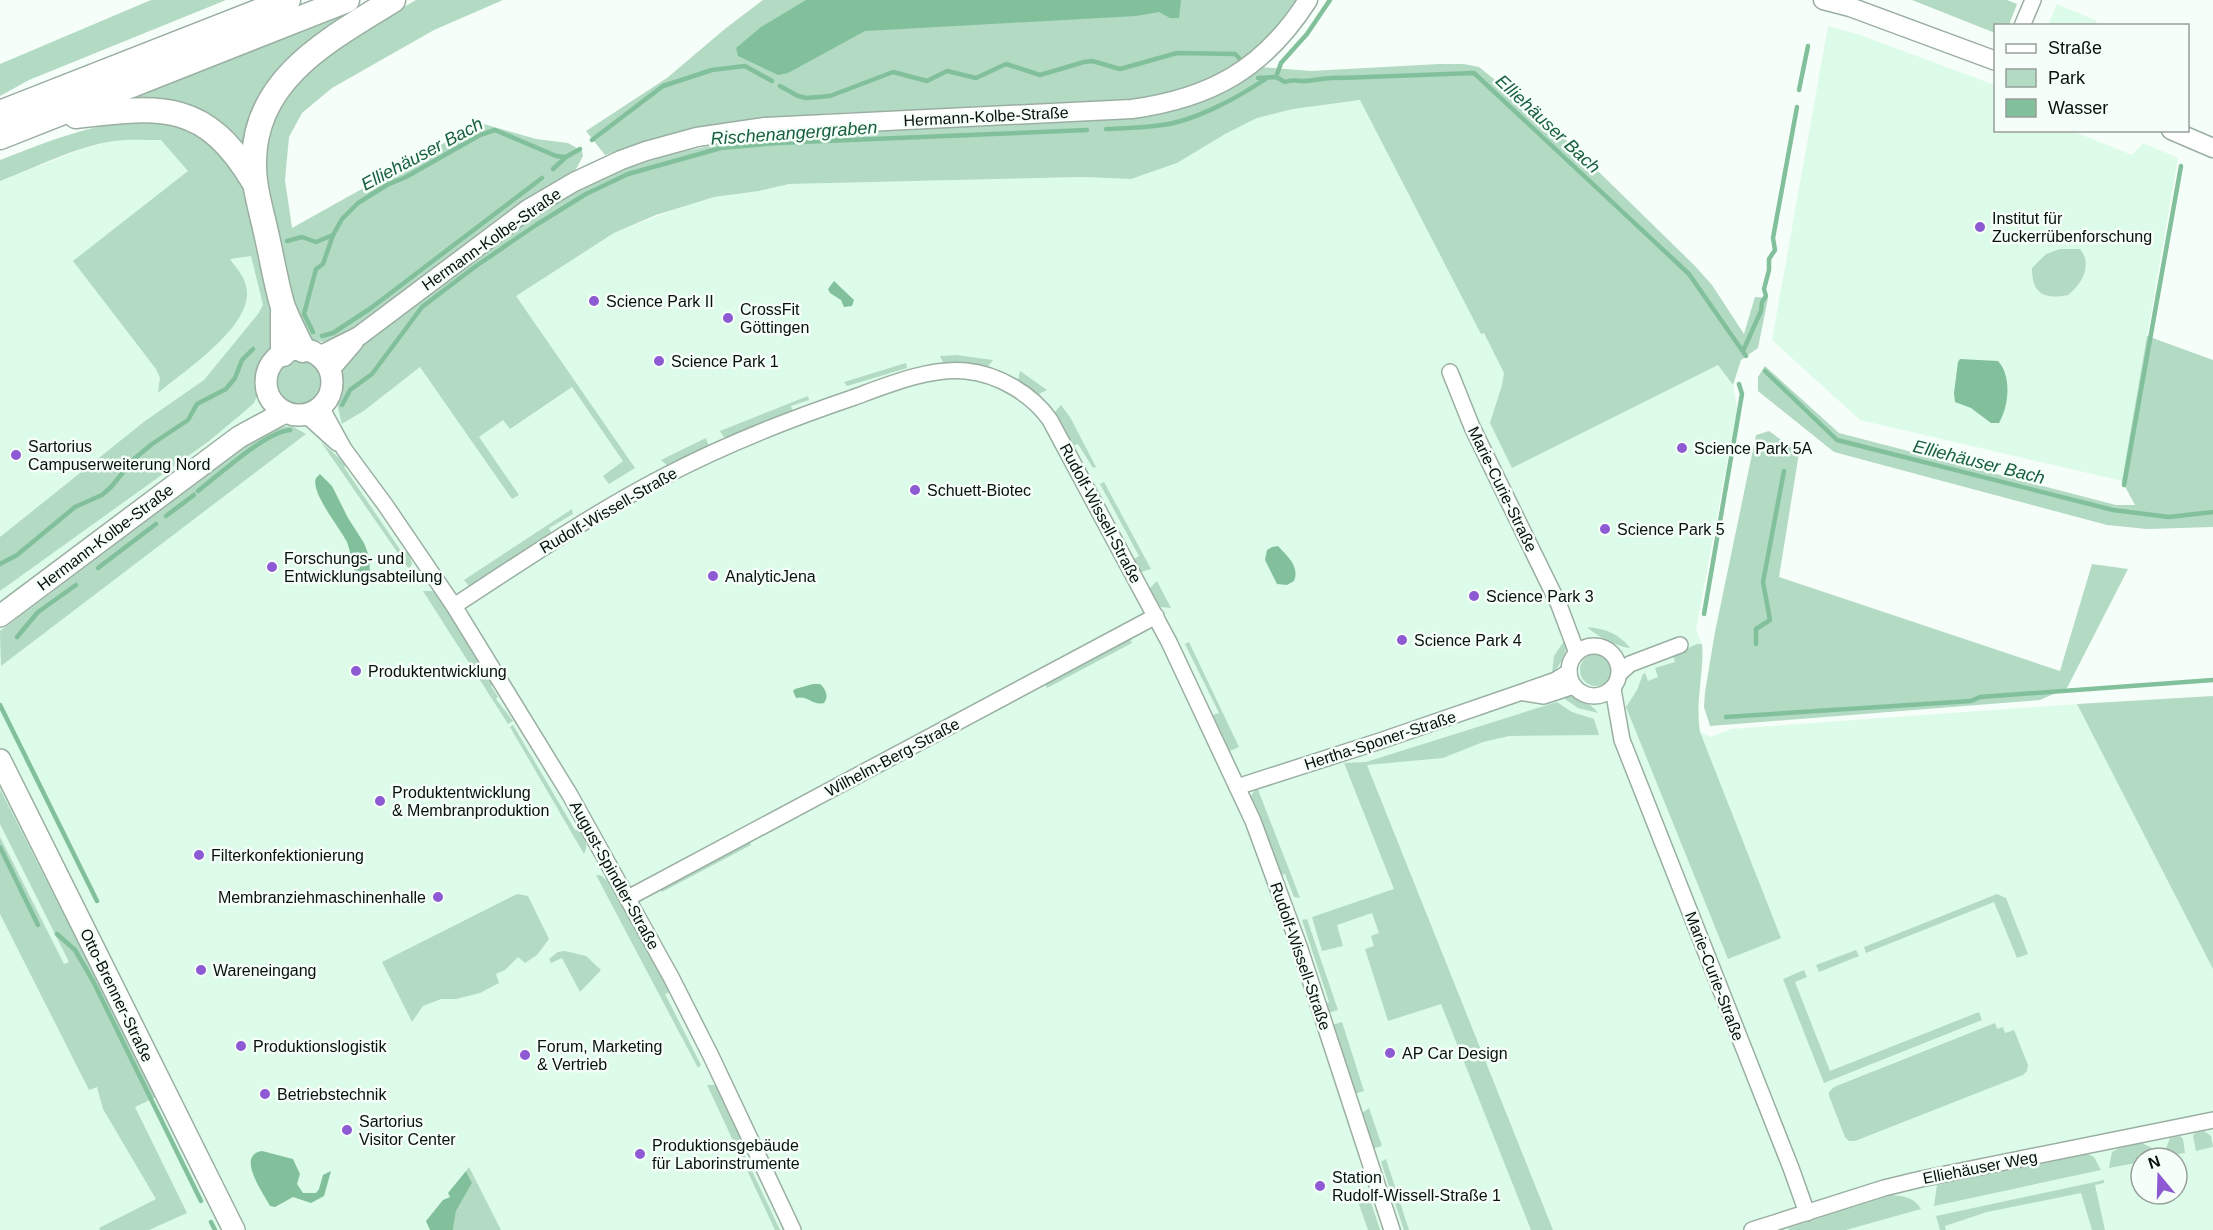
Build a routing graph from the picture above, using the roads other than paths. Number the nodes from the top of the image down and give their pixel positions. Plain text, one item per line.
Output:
1 (261, 0) edge
2 (288, 0) edge
3 (347, 0) edge
4 (393, 0) edge
5 (1308, 0) edge
6 (1825, 0) edge
7 (2033, 0) edge
8 (229, 23) junction
9 (2023, 24) edge
10 (1994, 61) edge
11 (0, 113) edge
12 (41, 121) junction
13 (2176, 132) edge
14 (0, 137) edge
15 (2213, 148) edge
16 (255, 184) junction
17 (308, 357) junction
18 (1450, 372) dead end
19 (270, 397) junction
20 (304, 411) junction
21 (239, 436) junction
22 (1559, 605) junction
23 (454, 606) junction
24 (6, 609) edge
25 (1156, 616) junction
26 (1594, 645) junction
27 (1673, 647) dead end
28 (1577, 653) junction
29 (1618, 665) junction
30 (1571, 679) junction
31 (1613, 689) junction
32 (1596, 696) junction
33 (1622, 740) junction
34 (0, 760) edge
35 (1237, 787) junction
36 (628, 898) junction
37 (2213, 1120) edge
38 (1807, 1213) junction
39 (234, 1230) edge
40 (793, 1230) edge
41 (1392, 1230) edge
42 (1752, 1230) edge

1 - 8 highway
2 - 8 highway
3 - 12 highway
4 - 16 highway
5 - 17 street, Hermann-Kolbe-Straße
6 - 10 street
7 - 9 street
8 - 11 highway
12 - 14 highway
12 - 16 highway
13 - 15 street
16 - 17 highway
17 - 19 main road
17 - 20 main road
18 - 22 street, Marie-Curie-Straße
19 - 20 main road
19 - 21 main road, Hermann-Kolbe-Straße
20 - 21 main road, Hermann-Kolbe-Straße
20 - 23 street, August-Spindler-Straße
21 - 24 main road, Hermann-Kolbe-Straße
22 - 26 street, Marie-Curie-Straße
22 - 28 street, Marie-Curie-Straße
23 - 25 street, Rudolf-Wissell-Straße
23 - 36 street, August-Spindler-Straße
25 - 35 street, Rudolf-Wissell-Straße
25 - 36 street, Wilhelm-Berg-Straße
26 - 28 street
26 - 29 street
27 - 29 street
28 - 30 street
29 - 31 street
30 - 32 street
30 - 35 street, Hertha-Sponer-Straße
31 - 32 street
31 - 33 street, Marie-Curie-Straße
32 - 33 street, Marie-Curie-Straße
33 - 38 street, Marie-Curie-Straße
34 - 39 main road, Otto-Brenner-Straße
35 - 41 street, Rudolf-Wissell-Straße
36 - 40 street, August-Spindler-Straße
37 - 38 street, Elliehäuser Weg
38 - 42 street, Elliehäuser Weg

